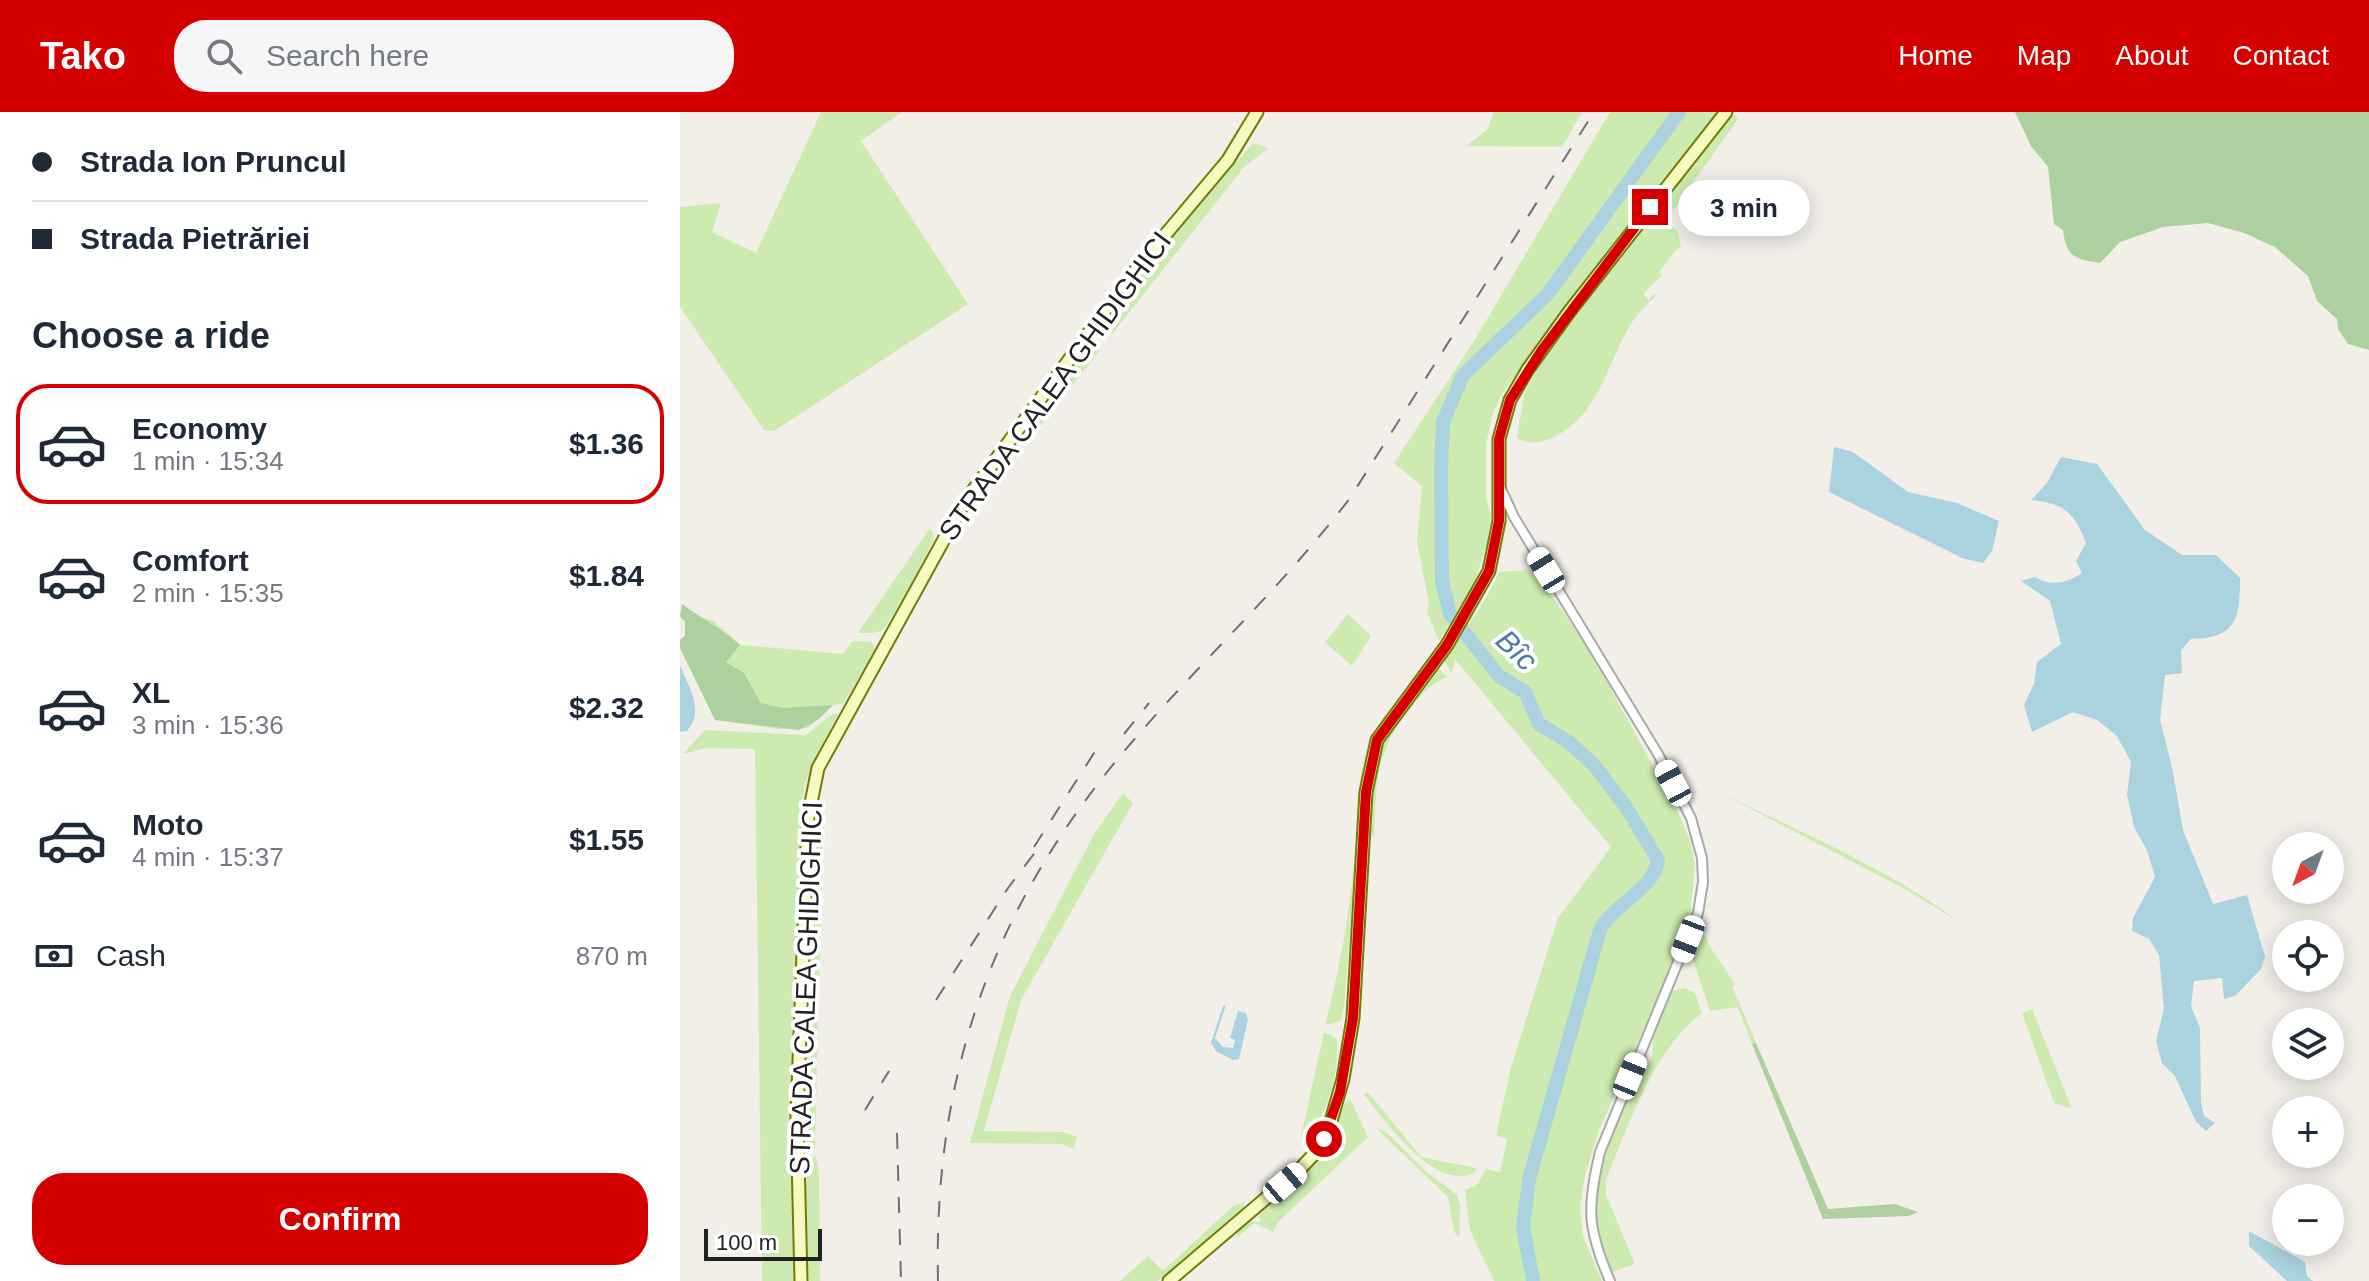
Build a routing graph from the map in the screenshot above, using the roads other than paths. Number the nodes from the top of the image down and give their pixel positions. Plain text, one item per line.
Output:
1 (1257, 112) edge
2 (1726, 112) edge
3 (1499, 485) junction
4 (801, 1281) edge
5 (1169, 1281) edge
6 (1610, 1281) edge

1 - 4 street, STRADA CALEA GHIDIGHICI
2 - 3 street
3 - 5 street
3 - 6 street

